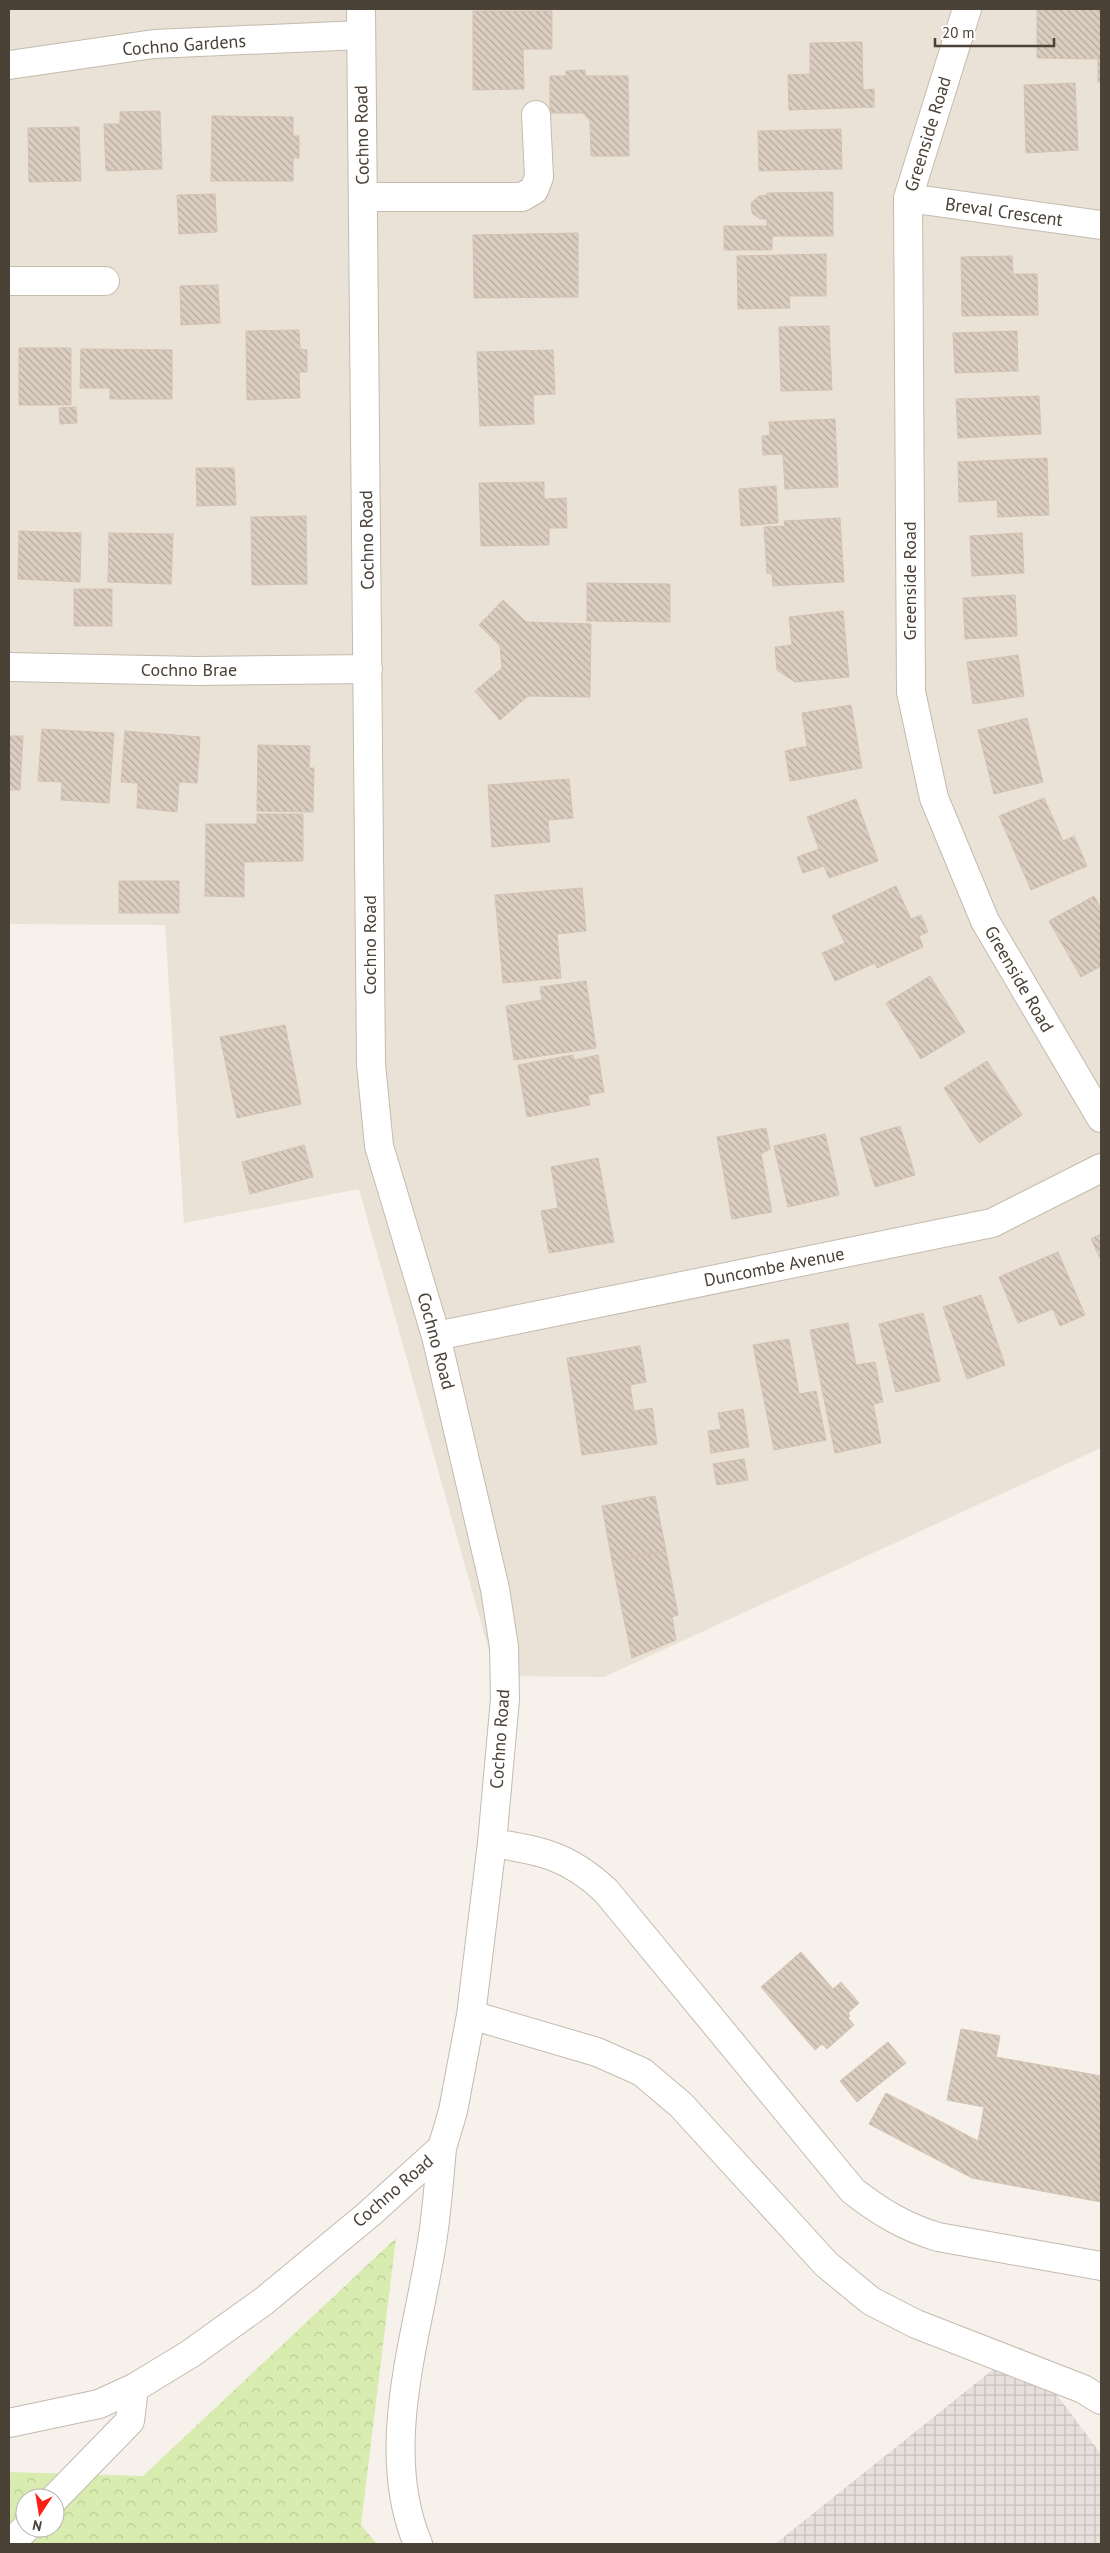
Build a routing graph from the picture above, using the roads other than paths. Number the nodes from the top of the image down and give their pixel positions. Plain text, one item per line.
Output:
1 (967, 9) edge
2 (361, 22) edge
3 (9, 65) edge
4 (536, 114) dead end
5 (364, 197) junction
6 (908, 198) junction
7 (1101, 225) edge
8 (9, 281) edge
9 (105, 281) dead end
10 (9, 667) edge
11 (368, 669) junction
12 (1101, 1118) edge
13 (1101, 1168) edge
14 (436, 1336) junction
15 (492, 1843) junction
16 (471, 2015) junction
17 (442, 2148) junction
18 (1101, 2266) edge
19 (134, 2388) junction
20 (1101, 2400) edge
21 (9, 2422) edge
22 (65, 2488) edge
23 (418, 2544) edge

1 - 6 street, Greenside Road
2 - 3 street, Cochno Gardens
2 - 5 street, Cochno Road
4 - 5 street
5 - 11 street, Cochno Road
6 - 7 street, Breval Crescent
6 - 12 street, Greenside Road
8 - 9 street
10 - 11 street, Cochno Brae
11 - 14 street, Cochno Road
13 - 14 street, Duncombe Avenue
14 - 15 street, Cochno Road
15 - 16 street, Cochno Road
15 - 18 street
16 - 17 street, Cochno Road
16 - 20 street
17 - 19 street, Cochno Road
17 - 23 street
19 - 21 street, Cochno Road
19 - 22 street

